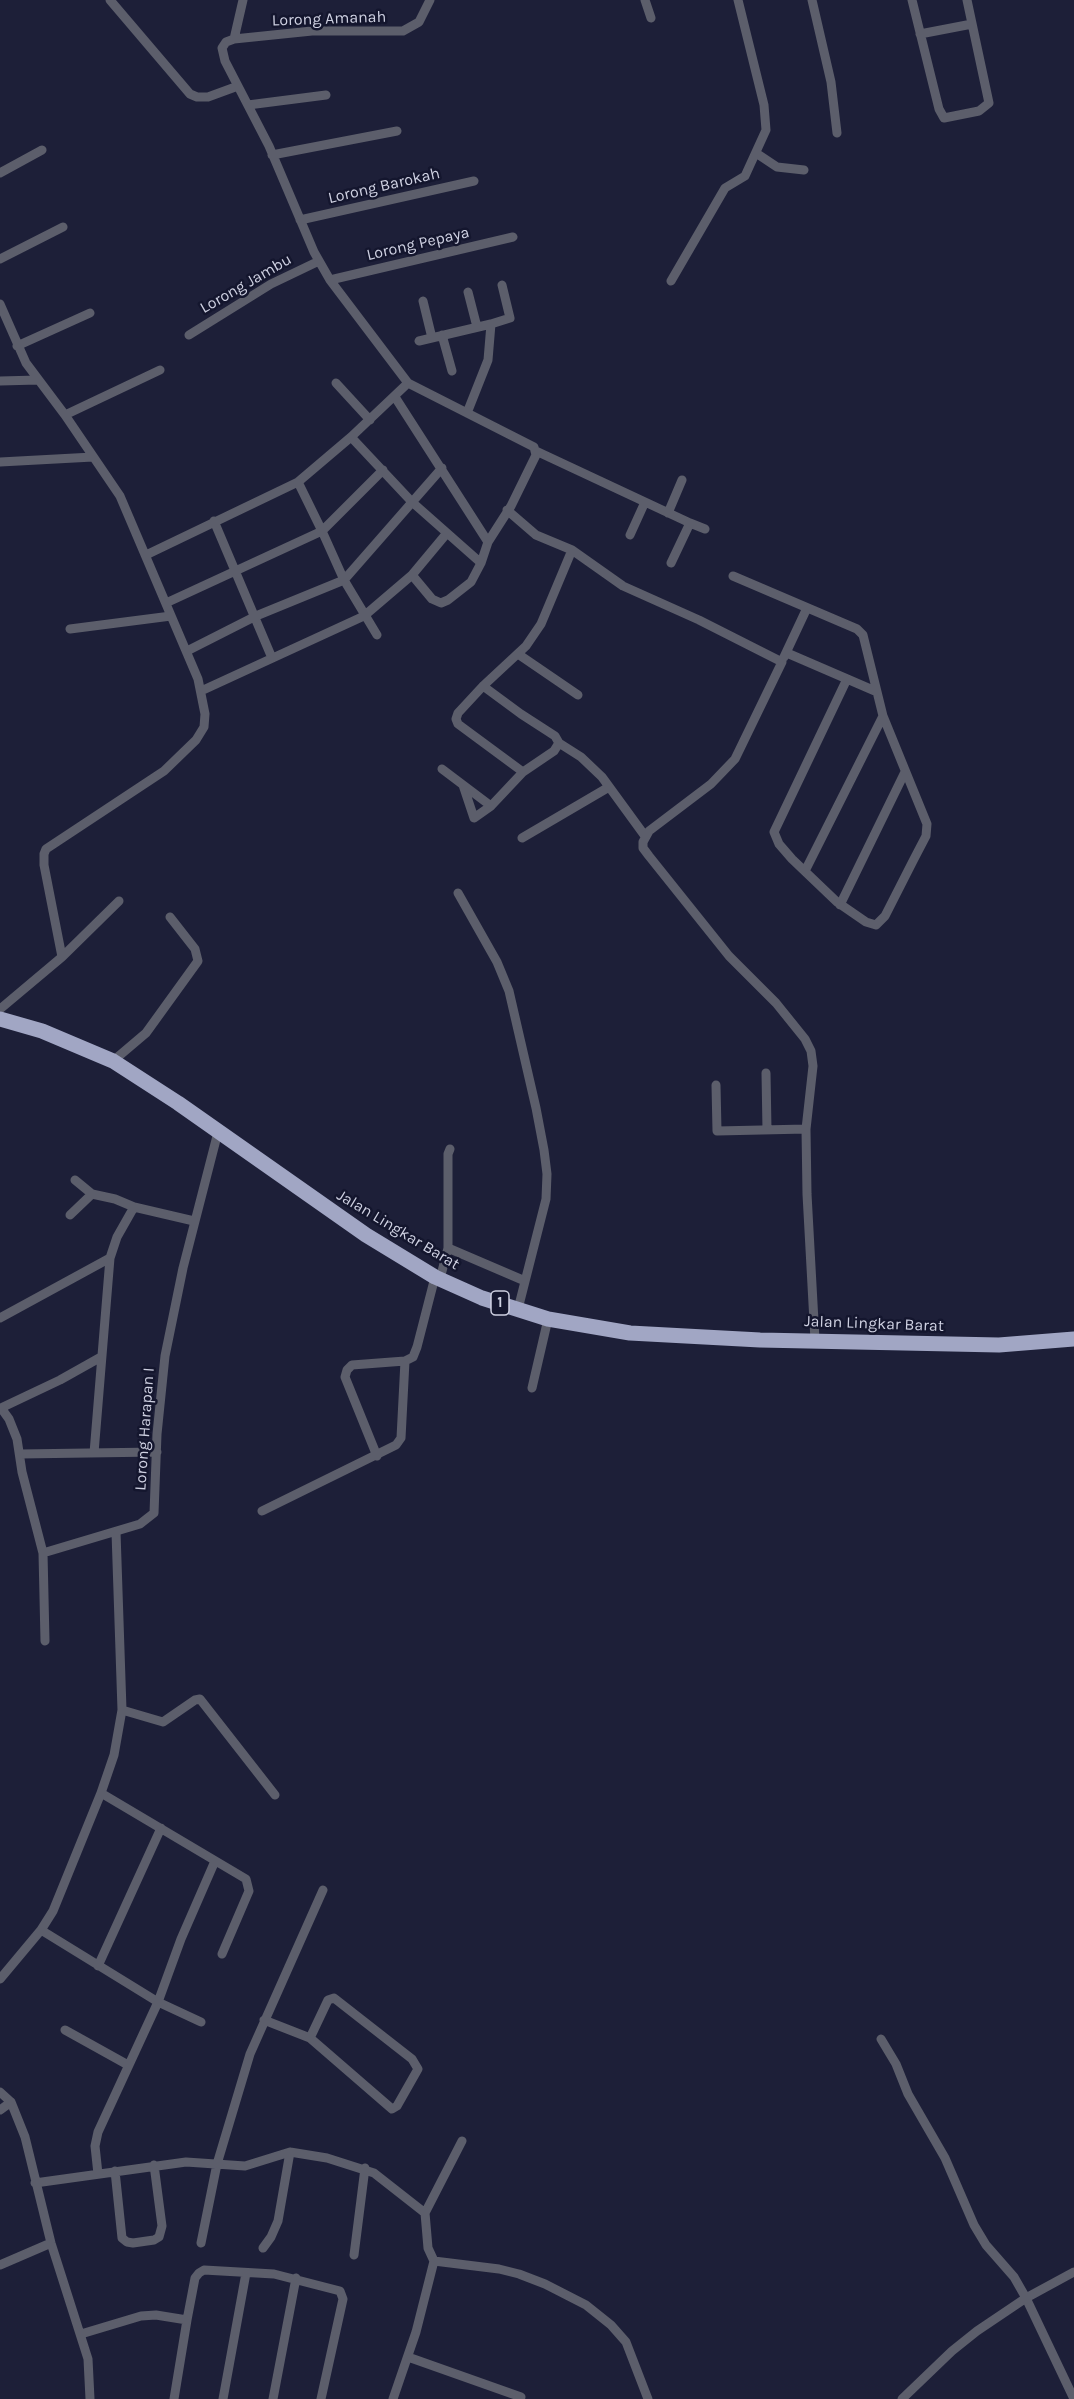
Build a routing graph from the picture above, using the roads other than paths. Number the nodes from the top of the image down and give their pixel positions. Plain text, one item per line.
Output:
1 (110, 0) edge
2 (243, 0) edge
3 (430, 0) edge
4 (645, 0) edge
5 (738, 0) edge
6 (812, 0) edge
7 (912, 0) edge
8 (967, 0) edge
9 (651, 18) dead end
10 (972, 24) junction
11 (920, 34) junction
12 (234, 39) junction
13 (238, 86) junction
14 (326, 95) dead end
15 (248, 105) junction
16 (397, 131) dead end
17 (837, 133) dead end
18 (42, 150) dead end
19 (756, 153) junction
20 (273, 155) junction
21 (804, 170) dead end
22 (0, 173) edge
23 (474, 181) dead end
24 (300, 220) junction
25 (63, 227) dead end
26 (513, 237) dead end
27 (0, 259) edge
28 (320, 261) junction
29 (330, 280) junction
30 (671, 281) dead end
31 (502, 285) dead end
32 (468, 292) dead end
33 (423, 301) dead end
34 (0, 304) edge
35 (90, 313) dead end
36 (491, 324) junction
37 (477, 327) junction
38 (189, 335) dead end
39 (437, 337) junction
40 (419, 340) dead end
41 (17, 346) junction
42 (160, 370) dead end
43 (452, 372) dead end
44 (38, 380) junction
45 (0, 381) edge
46 (336, 383) dead end
47 (408, 383) junction
48 (395, 397) junction
49 (467, 413) junction
50 (66, 415) junction
51 (370, 420) junction
52 (351, 437) junction
53 (536, 451) junction
54 (93, 458) junction
55 (0, 462) edge
56 (442, 468) junction
57 (383, 470) junction
58 (682, 480) dead end
59 (298, 482) junction
60 (412, 502) junction
61 (645, 502) junction
62 (507, 510) junction
63 (668, 513) junction
64 (214, 521) junction
65 (690, 523) junction
66 (705, 529) dead end
67 (322, 531) junction
68 (447, 533) junction
69 (630, 535) dead end
70 (488, 542) junction
71 (572, 550) junction
72 (146, 555) junction
73 (480, 563) junction
74 (671, 563) dead end
75 (236, 572) junction
76 (412, 575) junction
77 (733, 576) dead end
78 (344, 580) junction
79 (166, 603) junction
80 (807, 608) junction
81 (171, 616) junction
82 (256, 616) junction
83 (364, 616) junction
84 (70, 629) dead end
85 (377, 635) dead end
86 (187, 651) junction
87 (787, 653) junction
88 (518, 654) junction
89 (272, 658) junction
90 (782, 662) junction
91 (847, 679) junction
92 (483, 686) junction
93 (201, 691) junction
94 (875, 691) junction
95 (578, 695) dead end
96 (883, 716) junction
97 (559, 743) junction
98 (442, 769) dead end
99 (523, 772) junction
100 (904, 772) junction
101 (463, 785) junction
102 (609, 787) junction
103 (492, 806) junction
104 (645, 836) junction
105 (522, 838) dead end
106 (805, 871) junction
107 (458, 893) dead end
108 (119, 902) dead end
109 (840, 905) junction
110 (170, 917) dead end
111 (62, 957) junction
112 (0, 1009) edge
113 (0, 1019) edge
114 (113, 1062) junction
115 (766, 1072) dead end
116 (716, 1085) dead end
117 (806, 1129) junction
118 (768, 1130) junction
119 (218, 1132) junction
120 (450, 1149) dead end
121 (75, 1180) dead end
122 (92, 1194) junction
123 (134, 1208) junction
124 (70, 1215) dead end
125 (194, 1221) junction
126 (448, 1248) junction
127 (110, 1258) junction
128 (438, 1278) junction
129 (525, 1281) junction
130 (518, 1310) junction
131 (0, 1318) edge
132 (548, 1319) junction
133 (815, 1340) junction
134 (1074, 1340) edge
135 (101, 1357) junction
136 (405, 1362) junction
137 (532, 1388) dead end
138 (0, 1408) edge
139 (157, 1452) junction
140 (20, 1454) junction
141 (94, 1454) junction
142 (377, 1456) junction
143 (262, 1511) dead end
144 (116, 1532) junction
145 (43, 1553) junction
146 (45, 1641) dead end
147 (122, 1710) junction
148 (102, 1794) junction
149 (275, 1795) dead end
150 (161, 1828) junction
151 (215, 1861) junction
152 (323, 1890) dead end
153 (41, 1930) junction
154 (222, 1954) dead end
155 (98, 1966) junction
156 (0, 1979) edge
157 (158, 2002) junction
158 (264, 2020) junction
159 (201, 2022) dead end
160 (65, 2030) dead end
161 (310, 2038) junction
162 (881, 2039) dead end
163 (128, 2065) junction
164 (0, 2092) edge
165 (11, 2102) junction
166 (0, 2110) edge
167 (462, 2141) dead end
168 (290, 2152) junction
169 (217, 2164) junction
170 (154, 2165) junction
171 (365, 2168) junction
172 (115, 2171) junction
173 (98, 2174) junction
174 (34, 2183) junction
175 (425, 2213) junction
176 (201, 2243) dead end
177 (51, 2244) junction
178 (262, 2248) dead end
179 (354, 2255) dead end
180 (434, 2261) junction
181 (0, 2265) edge
182 (1074, 2272) edge
183 (246, 2273) junction
184 (296, 2278) junction
185 (1026, 2298) junction
186 (187, 2320) junction
187 (81, 2334) junction
188 (408, 2357) junction
189 (521, 2397) dead end
190 (90, 2399) edge
191 (175, 2399) edge
192 (223, 2399) edge
193 (273, 2399) edge
194 (321, 2399) edge
195 (393, 2399) edge
196 (648, 2399) edge
197 (902, 2399) edge
198 (1074, 2399) edge

1 - 13 street
2 - 12 street
3 - 12 street, Lorong Amanah
4 - 9 street
5 - 19 street
6 - 17 street
7 - 11 street
8 - 10 street
10 - 11 street
10 - 11 street
12 - 13 street
13 - 15 street
14 - 15 street
15 - 20 street
16 - 20 street
18 - 22 street
19 - 21 street
19 - 30 street
20 - 24 street
23 - 24 street, Lorong Barokah
24 - 28 street
25 - 27 street
26 - 29 street, Lorong Pepaya
28 - 29 street
28 - 38 street, Lorong Jambu
29 - 47 street
31 - 36 street
32 - 37 street
33 - 39 street
34 - 41 street
35 - 41 street
36 - 37 street
36 - 49 street
37 - 39 street
39 - 40 street
39 - 43 street
41 - 44 street
42 - 50 street
44 - 45 street
44 - 50 street
46 - 51 street
47 - 48 street
47 - 49 street
48 - 51 street
48 - 56 street
49 - 53 street
50 - 54 street
51 - 52 street
52 - 57 street
52 - 59 street
53 - 61 street
53 - 62 street
54 - 55 street
54 - 72 street
56 - 60 street
56 - 70 street
57 - 60 street
57 - 67 street
58 - 63 street
59 - 64 street
59 - 67 street
60 - 68 street
60 - 78 street
61 - 63 street
61 - 69 street
62 - 70 street
62 - 71 street
63 - 65 street
64 - 72 street
64 - 75 street
65 - 66 street
65 - 74 street
67 - 75 street
67 - 78 street
68 - 73 street
68 - 76 street
70 - 73 street
71 - 88 street
71 - 90 street
72 - 79 street
73 - 76 street
75 - 79 street
75 - 82 street
76 - 83 street
77 - 80 street
78 - 82 street
78 - 83 street
79 - 81 street
80 - 87 street
80 - 94 street
81 - 84 street
81 - 86 street
82 - 86 street
82 - 89 street
83 - 85 street
83 - 89 street
86 - 93 street
87 - 90 street
87 - 91 street
88 - 92 street
88 - 95 street
89 - 93 street
90 - 104 street
91 - 94 street
91 - 106 street
92 - 97 street
92 - 99 street
93 - 111 street
94 - 96 street
96 - 100 street
96 - 106 street
97 - 99 street
97 - 102 street
98 - 101 street
99 - 103 street
100 - 109 street
100 - 109 street
101 - 103 street
101 - 103 street
102 - 104 street
102 - 105 street
104 - 117 street
106 - 109 street
107 - 129 street
108 - 111 street
110 - 114 street
111 - 112 street
113 - 114 highway, Jalan Lingkar Barat / 1
114 - 119 highway, Jalan Lingkar Barat / 1
115 - 118 street
116 - 118 street
117 - 118 street
117 - 133 street
119 - 125 street, Lorong Harapan I
119 - 128 highway, Jalan Lingkar Barat / 1
120 - 126 street
121 - 122 street
122 - 123 street
122 - 124 street
123 - 125 street
123 - 127 street
125 - 139 street, Lorong Harapan I
126 - 128 street
126 - 129 street
127 - 131 street
127 - 135 street
128 - 130 highway, Jalan Lingkar Barat / 1
128 - 136 street
129 - 130 street
130 - 132 highway, Jalan Lingkar Barat / 1
132 - 133 highway, Jalan Lingkar Barat / 1
132 - 137 street
133 - 134 highway, Jalan Lingkar Barat / 1
135 - 138 street
135 - 141 street
136 - 142 street
136 - 142 street
138 - 140 street
139 - 141 street
139 - 144 street, Lorong Harapan I
140 - 141 street
140 - 145 street
142 - 143 street
144 - 145 street
144 - 147 street
145 - 146 street
147 - 148 street
147 - 149 street
148 - 150 street
148 - 153 street
150 - 151 street
150 - 155 street
151 - 154 street
151 - 157 street
152 - 158 street
153 - 155 street
153 - 156 street
155 - 157 street
157 - 159 street
157 - 163 street
158 - 161 street
158 - 169 street
160 - 163 street
161 - 161 street
162 - 185 street
163 - 173 street
164 - 165 street
165 - 166 street
165 - 174 street
167 - 175 street
168 - 169 street
168 - 171 street
168 - 178 street
169 - 170 street
169 - 176 street
170 - 172 street
170 - 172 street
171 - 175 street
171 - 179 street
172 - 173 street
173 - 174 street
174 - 177 street
175 - 180 street
177 - 181 street
177 - 187 street
180 - 188 street
180 - 196 street
182 - 185 street
183 - 184 street
183 - 186 street
183 - 192 street
184 - 193 street
184 - 194 street
185 - 197 street
185 - 198 street
186 - 187 street
186 - 191 street
187 - 190 street
188 - 189 street
188 - 195 street

